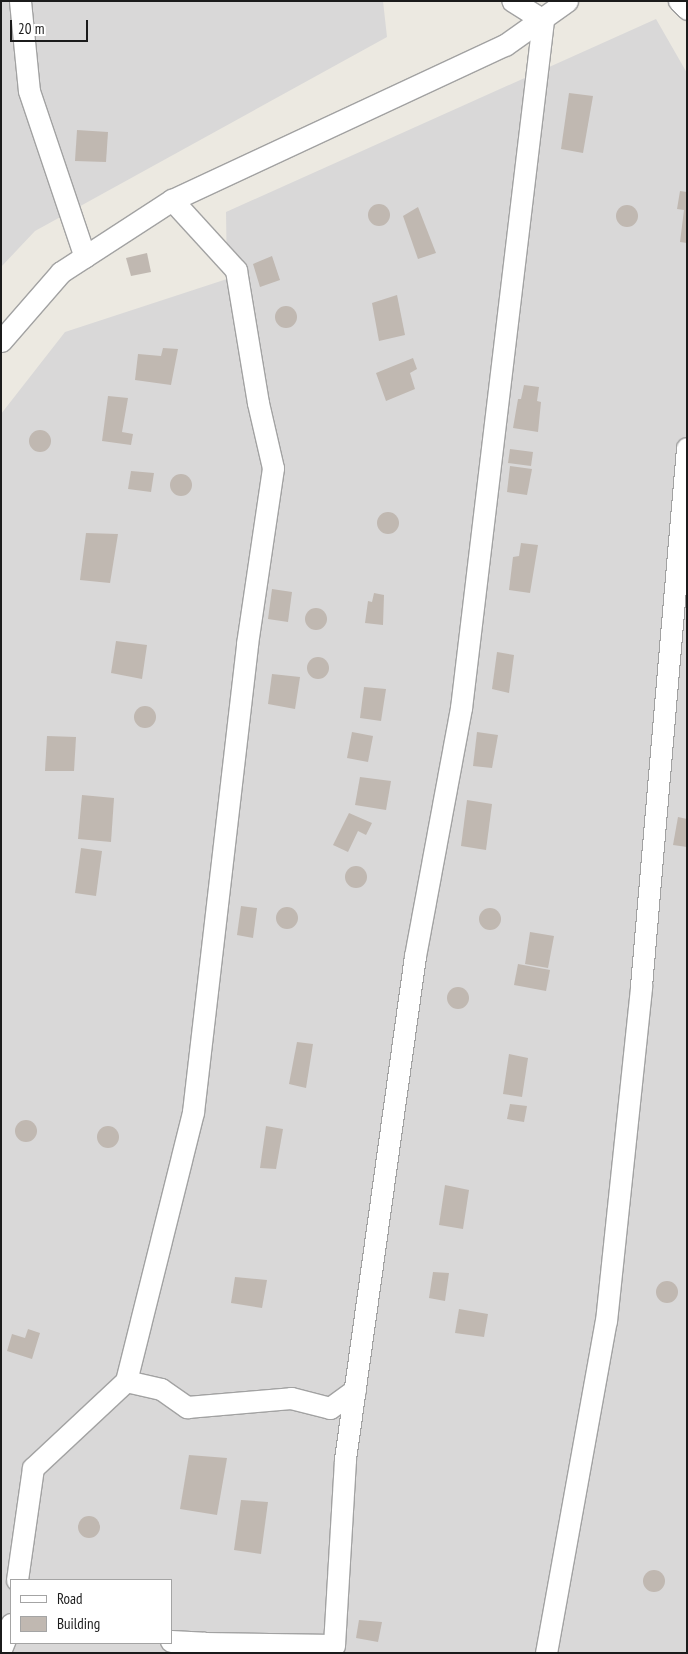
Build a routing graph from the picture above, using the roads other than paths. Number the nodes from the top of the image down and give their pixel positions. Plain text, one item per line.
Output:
1 (20, 1) edge
2 (512, 1) edge
3 (567, 1) edge
4 (679, 1) edge
5 (687, 9) edge
6 (543, 20) junction
7 (172, 200) junction
8 (84, 257) junction
9 (1, 341) edge
10 (687, 448) edge
11 (126, 1380) junction
12 (355, 1390) junction
13 (17, 1579) edge
14 (172, 1641) edge
15 (202, 1648) edge
16 (546, 1653) edge

1 - 8 street
2 - 6 street
3 - 6 street
4 - 5 street
6 - 7 street
6 - 12 street
7 - 8 street
7 - 11 street
8 - 9 street
10 - 16 street
11 - 12 street
11 - 13 street
12 - 15 street
14 - 15 street

